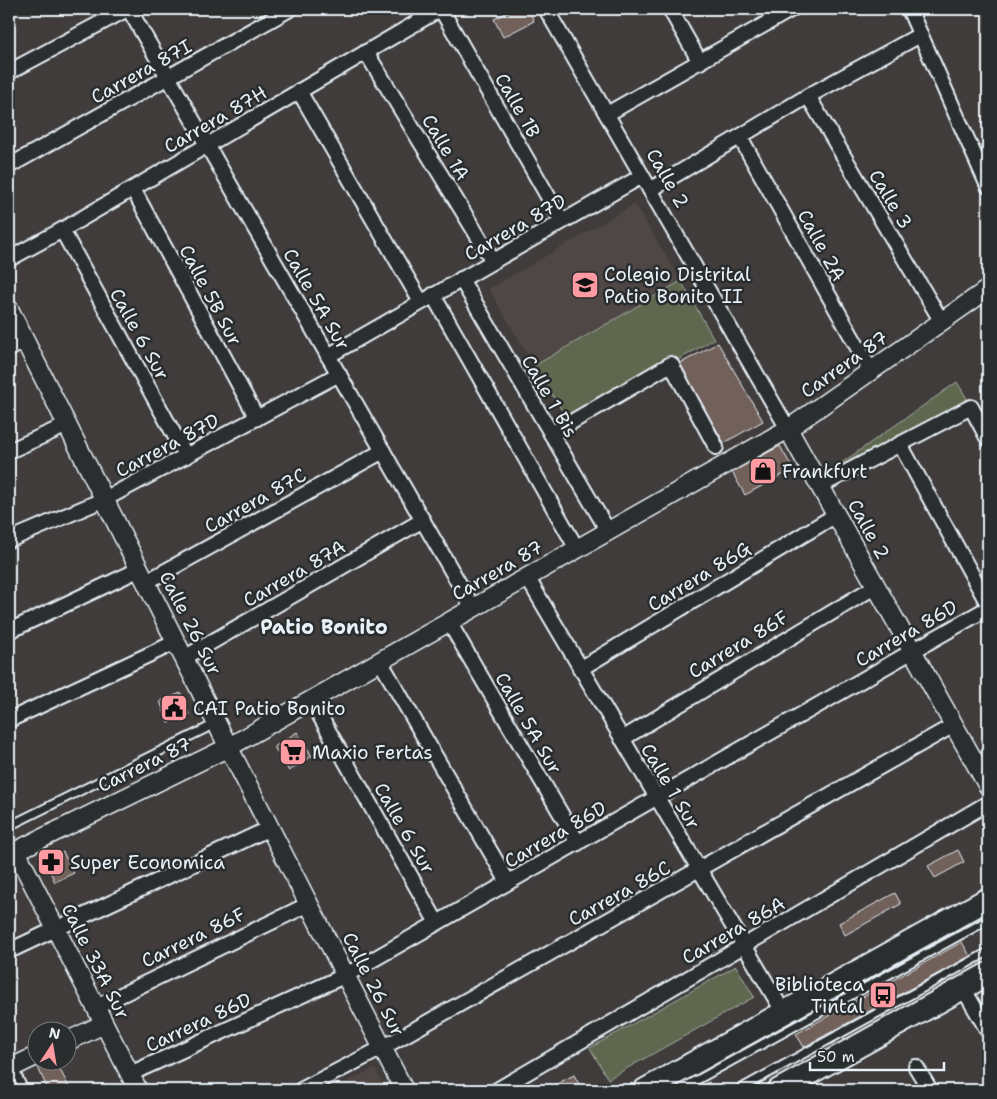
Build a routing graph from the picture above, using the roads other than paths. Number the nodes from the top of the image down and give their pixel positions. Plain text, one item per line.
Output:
1 (128, 9) edge
2 (290, 9) edge
3 (440, 9) edge
4 (546, 9) edge
5 (670, 9) edge
6 (792, 9) edge
7 (909, 9) edge
8 (920, 35) junction
9 (366, 52) junction
10 (700, 62) junction
11 (9, 72) edge
12 (168, 78) junction
13 (299, 91) junction
14 (808, 96) junction
15 (607, 114) junction
16 (740, 137) junction
17 (207, 145) junction
18 (9, 166) edge
19 (984, 166) edge
20 (642, 176) junction
21 (988, 186) edge
22 (133, 189) junction
23 (650, 190) junction
24 (562, 221) junction
25 (62, 230) junction
26 (9, 259) edge
27 (493, 261) junction
28 (461, 279) junction
29 (988, 289) edge
30 (427, 299) junction
31 (9, 309) edge
32 (942, 322) junction
33 (25, 341) junction
34 (9, 349) edge
35 (328, 356) junction
36 (871, 371) junction
37 (339, 374) junction
38 (257, 418) junction
39 (984, 420) edge
40 (67, 424) junction
41 (788, 429) junction
42 (551, 434) junction
43 (988, 439) edge
44 (900, 444) junction
45 (716, 447) dead end
46 (9, 451) edge
47 (383, 451) junction
48 (186, 456) junction
49 (820, 486) junction
50 (104, 500) junction
51 (836, 515) junction
52 (423, 520) junction
53 (608, 531) junction
54 (9, 540) edge
55 (577, 549) junction
56 (143, 576) junction
57 (527, 577) junction
58 (876, 586) junction
59 (988, 604) edge
60 (473, 608) junction
61 (988, 608) edge
62 (449, 622) junction
63 (9, 631) edge
64 (176, 642) junction
65 (912, 651) junction
66 (184, 658) junction
67 (380, 661) junction
68 (580, 669) junction
69 (311, 700) junction
70 (9, 720) edge
71 (217, 723) junction
72 (954, 725) junction
73 (622, 739) junction
74 (229, 747) junction
75 (988, 786) edge
76 (657, 797) junction
77 (988, 803) edge
78 (9, 826) edge
79 (270, 828) junction
80 (578, 842) junction
81 (12, 853) edge
82 (699, 869) junction
83 (508, 882) junction
84 (988, 899) edge
85 (309, 904) junction
86 (988, 920) edge
87 (437, 923) junction
88 (56, 929) junction
89 (744, 946) junction
90 (9, 951) edge
91 (988, 952) edge
92 (988, 974) edge
93 (346, 975) junction
94 (963, 988) junction
95 (96, 1007) junction
96 (784, 1013) junction
97 (104, 1024) junction
98 (988, 1031) edge
99 (78, 1036) edge
100 (382, 1048) junction
101 (28, 1059) edge
102 (916, 1067) dead end
103 (9, 1068) edge
104 (130, 1074) junction
105 (20, 1090) edge
106 (138, 1090) edge
107 (301, 1090) edge
108 (404, 1090) edge
109 (497, 1090) edge
110 (645, 1090) edge
111 (679, 1090) edge
112 (738, 1090) edge
113 (779, 1090) edge
114 (930, 1090) edge

1 - 11 street
1 - 12 street, Calle 5A Sur
2 - 12 street, Carrera 87I
3 - 9 street, Carrera 87H
3 - 24 street, Calle 1B
4 - 15 street, Calle 2
5 - 10 street
6 - 10 street
7 - 8 street
8 - 14 street
8 - 19 street
9 - 13 street, Carrera 87H
9 - 27 street, Calle 1A
10 - 15 street
12 - 17 street, Calle 5A Sur
12 - 18 street, Carrera 87I
13 - 17 street, Carrera 87H
13 - 30 street
14 - 16 street
14 - 32 street, Calle 3
15 - 20 street, Calle 2
16 - 23 street
16 - 36 street, Calle 2A
17 - 22 street, Carrera 87H
17 - 35 street, Calle 5A Sur
19 - 21 street
20 - 23 street, Calle 2
20 - 24 street, Carrera 87D
22 - 25 street, Carrera 87H
22 - 38 street, Calle 5B Sur
23 - 41 street, Calle 2
24 - 27 street, Carrera 87D
25 - 26 street, Carrera 87H
25 - 48 street, Calle 6 Sur
27 - 28 street, Carrera 87D
28 - 30 street, Carrera 87D
28 - 42 street, Calle 1 Bis
29 - 32 street, Carrera 87
30 - 35 street, Carrera 87D
30 - 55 street
31 - 33 street, Calle 26 Sur
32 - 36 street, Carrera 87
33 - 34 street
33 - 40 street, Calle 26 Sur
35 - 37 street, Calle 5A Sur
36 - 41 street, Carrera 87
37 - 38 street, Carrera 87D
37 - 47 street, Calle 5A Sur
38 - 48 street, Carrera 87D
39 - 43 street
39 - 44 street
40 - 46 street
40 - 50 street, Calle 26 Sur
41 - 49 street, Calle 2
41 - 53 street, Carrera 87
42 - 45 street
42 - 53 street, Calle 1 Bis
44 - 49 street
44 - 59 street
47 - 52 street, Calle 5A Sur
47 - 56 street, Carrera 87C
48 - 50 street, Carrera 87D
49 - 51 street, Calle 2
50 - 54 street, Carrera 87D
50 - 56 street, Calle 26 Sur
51 - 58 street, Calle 2
51 - 68 street, Carrera 86G
52 - 60 street, Calle 5A Sur
52 - 66 street, Carrera 87A
53 - 55 street, Carrera 87
55 - 57 street, Carrera 87
56 - 63 street, Carrera 87C
56 - 64 street, Calle 26 Sur
57 - 60 street, Carrera 87
57 - 68 street, Calle 1 Sur
58 - 65 street, Calle 2
58 - 73 street, Carrera 86F
60 - 62 street, Carrera 87
61 - 65 street, Carrera 86D
62 - 67 street, Carrera 87
62 - 80 street, Calle 5A Sur
64 - 66 street, Calle 26 Sur
64 - 70 street
65 - 72 street, Calle 2
65 - 76 street, Carrera 86D
66 - 71 street, Calle 26 Sur
67 - 69 street, Carrera 87
67 - 83 street
68 - 73 street, Calle 1 Sur
69 - 74 street, Carrera 87
69 - 87 street, Calle 6 Sur
71 - 74 street, Calle 26 Sur
71 - 78 lane
72 - 75 street, Calle 2
72 - 82 street, Carrera 86C
73 - 76 street, Calle 1 Sur
74 - 79 street, Calle 26 Sur
74 - 81 street, Carrera 87
76 - 80 street, Carrera 86D
76 - 82 street, Calle 1 Sur
77 - 89 street, Carrera 86A
79 - 85 street, Calle 26 Sur
79 - 88 street
80 - 83 street, Carrera 86D
81 - 88 street, Calle 33A Sur
82 - 89 street, Calle 1 Sur
82 - 100 street, Carrera 86C
83 - 87 street, Carrera 86D
84 - 96 main road
85 - 93 street, Calle 26 Sur
85 - 95 street, Carrera 86F
86 - 111 lane
87 - 93 street, Carrera 86D
88 - 90 street
88 - 95 street, Calle 33A Sur
89 - 96 street, Calle 1 Sur
89 - 109 street, Carrera 86A
91 - 112 lane
92 - 94 main road
93 - 100 street, Calle 26 Sur
93 - 104 street, Carrera 86D
94 - 98 street
94 - 113 main road
95 - 97 street, Calle 33A Sur
96 - 110 main road
97 - 99 street
97 - 104 street, Calle 33A Sur
100 - 107 street, Carrera 86C
100 - 108 street, Calle 26 Sur
101 - 103 street
102 - 114 street
103 - 105 street
104 - 106 street, Calle 33A Sur

